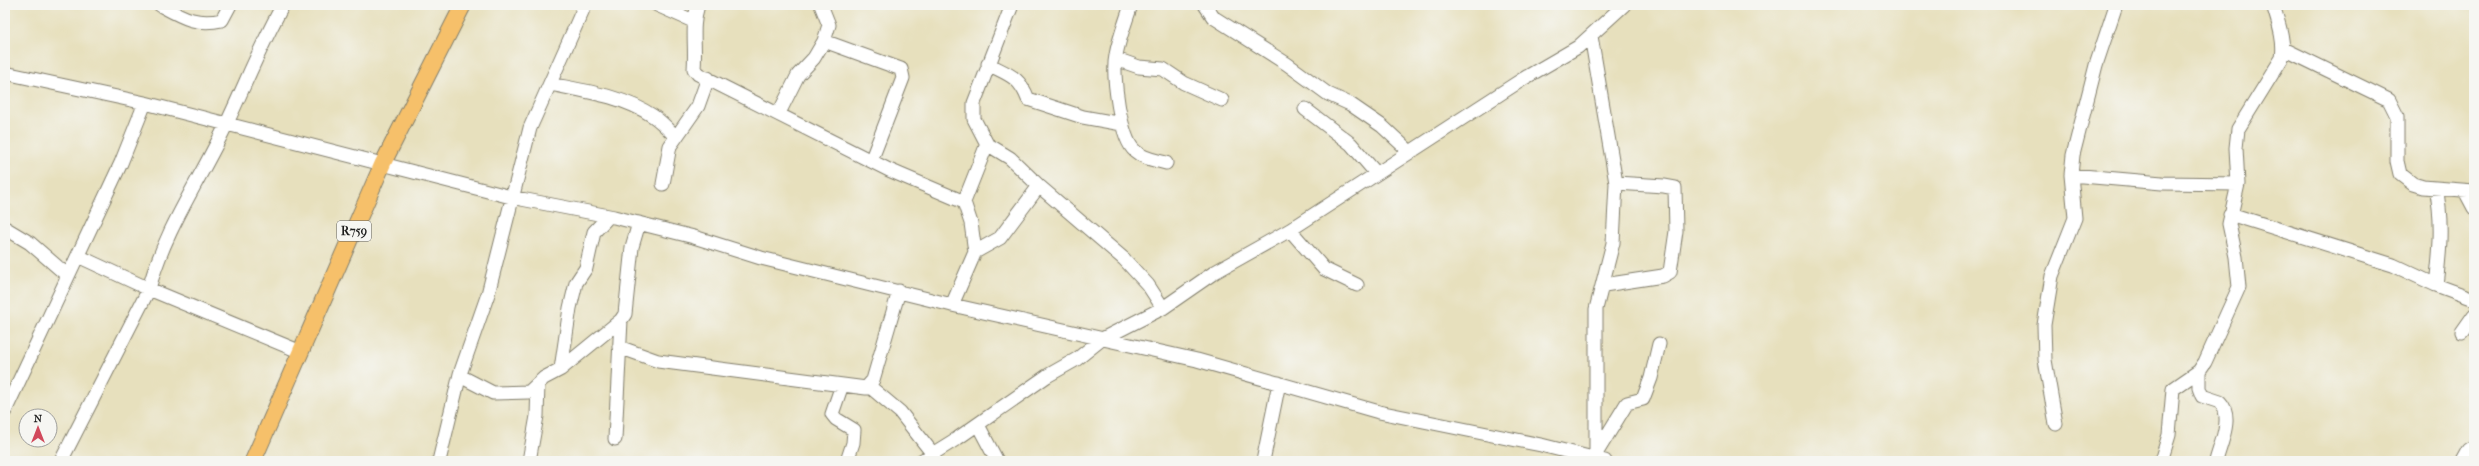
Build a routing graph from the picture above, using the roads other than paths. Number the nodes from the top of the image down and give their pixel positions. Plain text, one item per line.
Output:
1 (160, 5) edge
2 (230, 5) edge
3 (283, 5) edge
4 (463, 5) edge
5 (585, 5) edge
6 (657, 5) edge
7 (698, 5) edge
8 (821, 5) edge
9 (1131, 5) edge
10 (1205, 5) edge
11 (1624, 5) edge
12 (2116, 5) edge
13 (2273, 5) edge
14 (1009, 6) edge
15 (693, 22) junction
16 (1591, 36) junction
17 (824, 41) junction
18 (2284, 49) junction
19 (1116, 59) junction
20 (988, 64) junction
21 (5, 73) edge
22 (708, 78) junction
23 (550, 84) junction
24 (1222, 100) dead end
25 (145, 103) junction
26 (1305, 109) dead end
27 (779, 113) junction
28 (1122, 124) junction
29 (226, 125) junction
30 (676, 137) junction
31 (987, 144) junction
32 (1410, 152) junction
33 (871, 161) junction
34 (383, 163) junction
35 (1166, 163) dead end
36 (1376, 173) junction
37 (2071, 175) junction
38 (1616, 183) junction
39 (663, 184) dead end
40 (2238, 184) junction
41 (1039, 186) junction
42 (2436, 188) junction
43 (2470, 191) edge
44 (511, 197) junction
45 (964, 202) junction
46 (2474, 208) edge
47 (2230, 214) junction
48 (609, 216) junction
49 (640, 223) junction
50 (5, 228) edge
51 (1290, 230) junction
52 (975, 252) junction
53 (78, 256) junction
54 (68, 276) junction
55 (1357, 285) dead end
56 (1604, 285) junction
57 (2436, 285) junction
58 (148, 289) junction
59 (899, 291) junction
60 (2474, 299) edge
61 (952, 305) junction
62 (1163, 308) junction
63 (2474, 315) edge
64 (621, 320) junction
65 (2462, 332) dead end
66 (1102, 339) junction
67 (1659, 344) dead end
68 (619, 347) junction
69 (301, 352) junction
70 (561, 370) junction
71 (2199, 371) junction
72 (460, 376) junction
73 (1279, 383) junction
74 (538, 384) junction
75 (842, 385) junction
76 (869, 386) junction
77 (5, 411) edge
78 (2056, 424) dead end
79 (978, 425) junction
80 (615, 439) dead end
81 (2474, 446) edge
82 (933, 454) junction
83 (1599, 458) edge
84 (61, 461) edge
85 (253, 461) edge
86 (439, 461) edge
87 (529, 461) edge
88 (847, 461) edge
89 (922, 461) edge
90 (997, 461) edge
91 (1263, 461) edge
92 (2161, 461) edge
93 (2216, 461) edge
94 (2462, 461) edge

1 - 2 street
3 - 29 street
4 - 34 main road, R759
5 - 23 street
6 - 15 street
7 - 15 street
8 - 17 street
9 - 19 street
10 - 32 street
11 - 16 street
12 - 37 street
13 - 18 street
14 - 20 street
15 - 22 street
16 - 32 street
16 - 38 street
17 - 27 street
17 - 33 street
18 - 40 street
18 - 42 street
19 - 24 street
19 - 28 street
20 - 28 street
20 - 31 street
21 - 25 street
22 - 27 street
22 - 30 street
23 - 30 street
23 - 44 street
25 - 29 street
25 - 53 street
26 - 36 street
27 - 33 street
28 - 35 street
29 - 34 street
29 - 58 street
30 - 39 street
31 - 41 street
31 - 45 street
32 - 36 street
33 - 45 street
34 - 44 street
34 - 69 main road, R759
36 - 51 street
37 - 40 street
37 - 78 street
38 - 56 street
38 - 56 street
40 - 47 street
41 - 52 street
41 - 62 street
42 - 43 street
42 - 57 street
43 - 46 street
44 - 48 street
44 - 72 street
45 - 52 street
47 - 57 street
47 - 71 street
48 - 49 street
48 - 70 street
49 - 59 street
49 - 64 street
50 - 54 street
51 - 55 street
51 - 62 street
52 - 61 street
53 - 54 street
53 - 58 street
54 - 77 street
56 - 83 street
57 - 60 street
58 - 69 street
58 - 84 street
59 - 61 street
59 - 76 street
61 - 66 street
62 - 66 street
63 - 65 street
64 - 68 street
64 - 70 street
66 - 73 street
66 - 79 street
67 - 83 street
68 - 75 street
68 - 80 street
69 - 85 main road, R759
70 - 74 street
71 - 92 street
71 - 93 street
72 - 74 street
72 - 86 street
73 - 83 street
73 - 91 street
74 - 87 street
75 - 76 street
75 - 88 street
76 - 82 street
79 - 82 street
79 - 90 street
81 - 94 street
82 - 89 street

